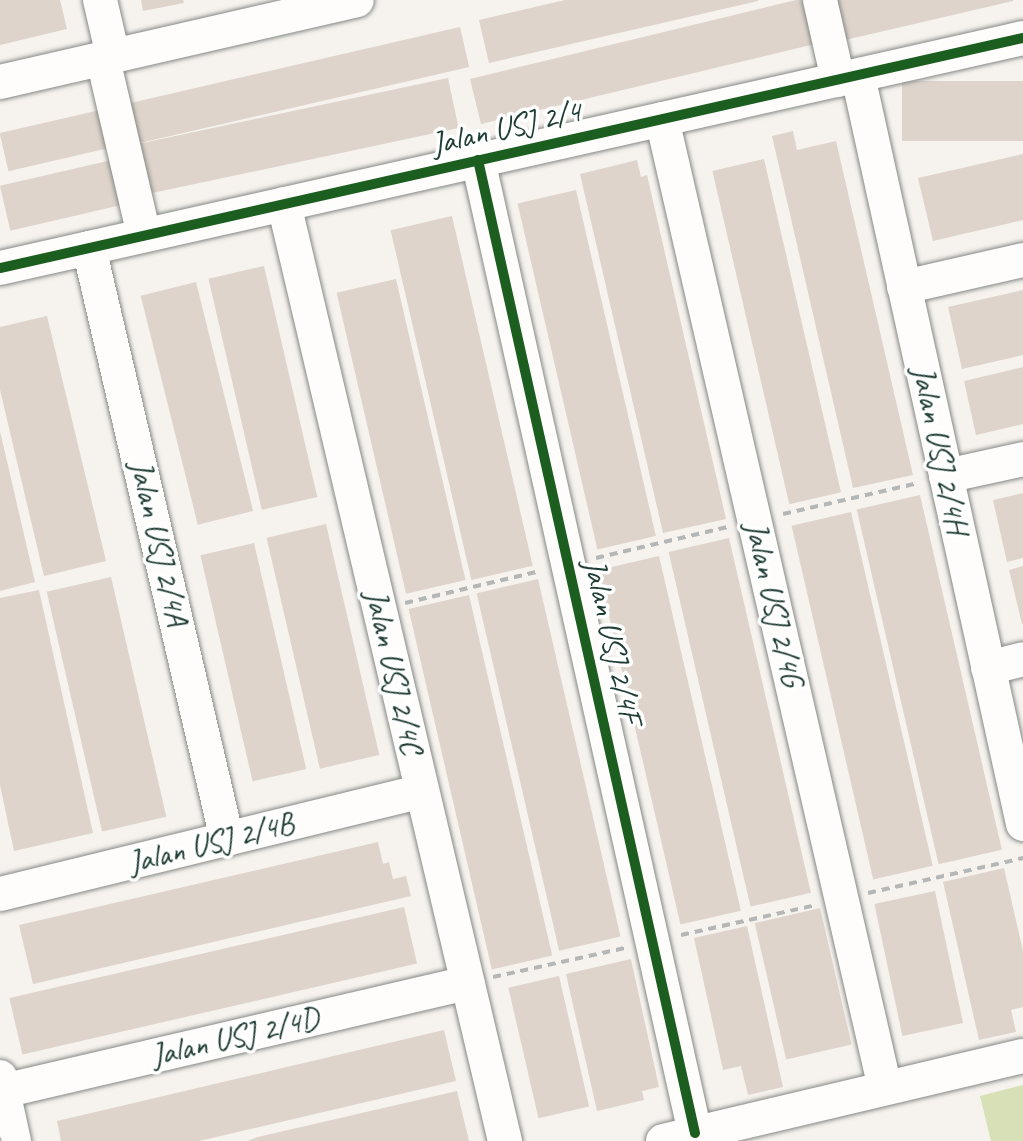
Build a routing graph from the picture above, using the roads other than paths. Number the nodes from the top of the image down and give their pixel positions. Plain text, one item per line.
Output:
1 (100, 0) edge
2 (357, 0) edge
3 (820, 0) edge
4 (293, 7) edge
5 (1023, 38) edge
6 (108, 58) junction
7 (848, 78) junction
8 (0, 82) edge
9 (662, 119) junction
10 (478, 160) junction
11 (284, 204) junction
12 (144, 235) junction
13 (89, 248) junction
14 (1023, 260) edge
15 (0, 268) edge
16 (904, 287) junction
17 (1023, 459) edge
18 (946, 476) junction
19 (1023, 659) edge
20 (988, 668) junction
21 (422, 791) junction
22 (1023, 824) edge
23 (227, 839) junction
24 (0, 894) edge
25 (468, 983) junction
26 (1023, 1056) edge
27 (2, 1084) edge
28 (885, 1088) junction
29 (679, 1137) edge
30 (14, 1141) edge
31 (505, 1141) edge

1 - 6 street
2 - 4 street
3 - 7 street, Jalan USJ 2/4H
4 - 6 street
5 - 7 street, Jalan USJ 2/4
6 - 8 street
6 - 12 street
7 - 9 street, Jalan USJ 2/4
7 - 16 street, Jalan USJ 2/4H
9 - 10 street, Jalan USJ 2/4
9 - 28 street, Jalan USJ 2/4G
10 - 11 street, Jalan USJ 2/4
10 - 29 street, Jalan USJ 2/4F
11 - 12 street, Jalan USJ 2/4
11 - 21 street, Jalan USJ 2/4C
12 - 13 street, Jalan USJ 2/4
13 - 15 street, Jalan USJ 2/4
13 - 23 street, Jalan USJ 2/4A
14 - 16 street
16 - 18 street, Jalan USJ 2/4H
17 - 18 street
18 - 20 street, Jalan USJ 2/4H
19 - 20 street
20 - 22 street, Jalan USJ 2/4H
21 - 23 street, Jalan USJ 2/4B
21 - 25 street, Jalan USJ 2/4C
23 - 24 street, Jalan USJ 2/4B
25 - 27 street, Jalan USJ 2/4D
25 - 31 street, Jalan USJ 2/4C
26 - 28 street
27 - 30 street
28 - 29 street

